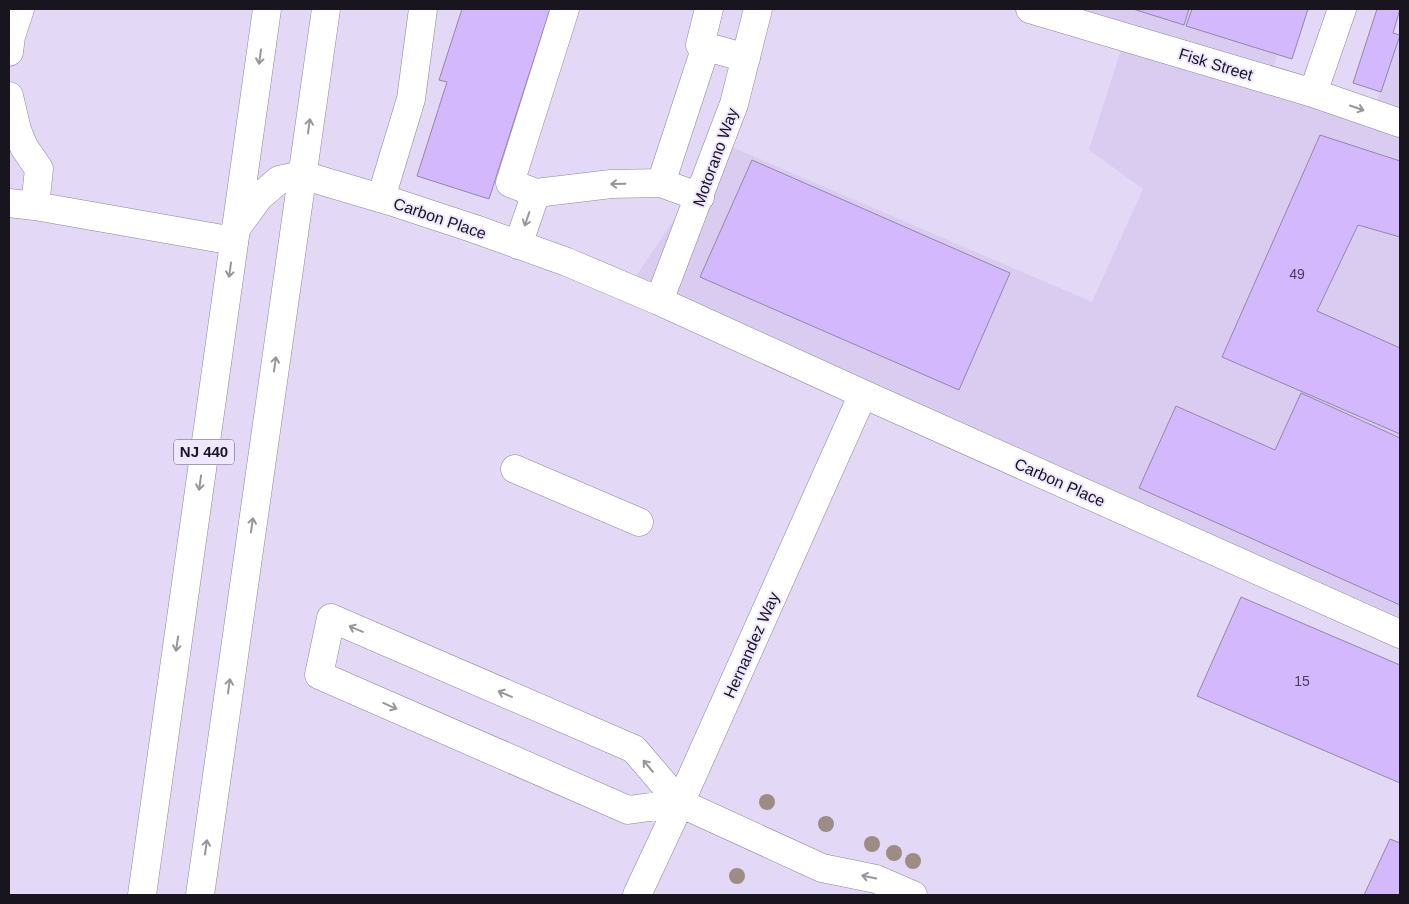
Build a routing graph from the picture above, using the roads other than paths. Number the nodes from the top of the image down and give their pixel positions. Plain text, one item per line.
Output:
1 (20, 9) edge
2 (267, 9) edge
3 (326, 9) edge
4 (423, 9) edge
5 (565, 9) edge
6 (709, 9) edge
7 (758, 9) edge
8 (1030, 9) edge
9 (1342, 9) edge
10 (706, 46) junction
11 (9, 52) edge
12 (746, 58) junction
13 (1313, 93) junction
14 (9, 96) edge
15 (1400, 123) edge
16 (302, 175) junction
17 (660, 183) junction
18 (536, 193) junction
19 (700, 197) junction
20 (381, 198) junction
21 (22, 205) edge
22 (235, 235) junction
23 (518, 244) junction
24 (659, 301) junction
25 (863, 394) junction
26 (515, 469) dead end
27 (639, 522) dead end
28 (1400, 634) edge
29 (680, 804) junction
30 (822, 868) junction
31 (142, 895) edge
32 (200, 895) edge
33 (637, 895) edge
34 (856, 895) edge
35 (913, 895) edge

1 - 11 main road
2 -> 22 main road, NJ 440
16 -> 3 main road
4 - 20 main road
5 - 18 main road
6 - 10 main road
7 - 12 main road, Motorano Way
8 - 13 main road, Fisk Street
9 - 13 main road
10 - 12 main road
10 - 17 main road
12 - 19 main road, Motorano Way
13 -> 15 main road, Fisk Street
14 - 21 main road
16 - 20 main road, Carbon Place
16 - 22 main road
32 -> 16 main road
17 -> 18 main road
17 - 19 main road
18 -> 23 main road
19 - 24 main road, Motorano Way
20 - 23 main road, Carbon Place
21 - 22 main road
22 -> 31 main road, NJ 440
23 - 24 main road, Carbon Place
24 - 25 main road, Carbon Place
25 - 28 main road, Carbon Place
25 - 29 main road, Hernandez Way
26 - 27 main road
29 -> 29 main road
29 - 30 main road
29 - 33 main road, Hernandez Way
30 - 34 main road
35 -> 30 main road

